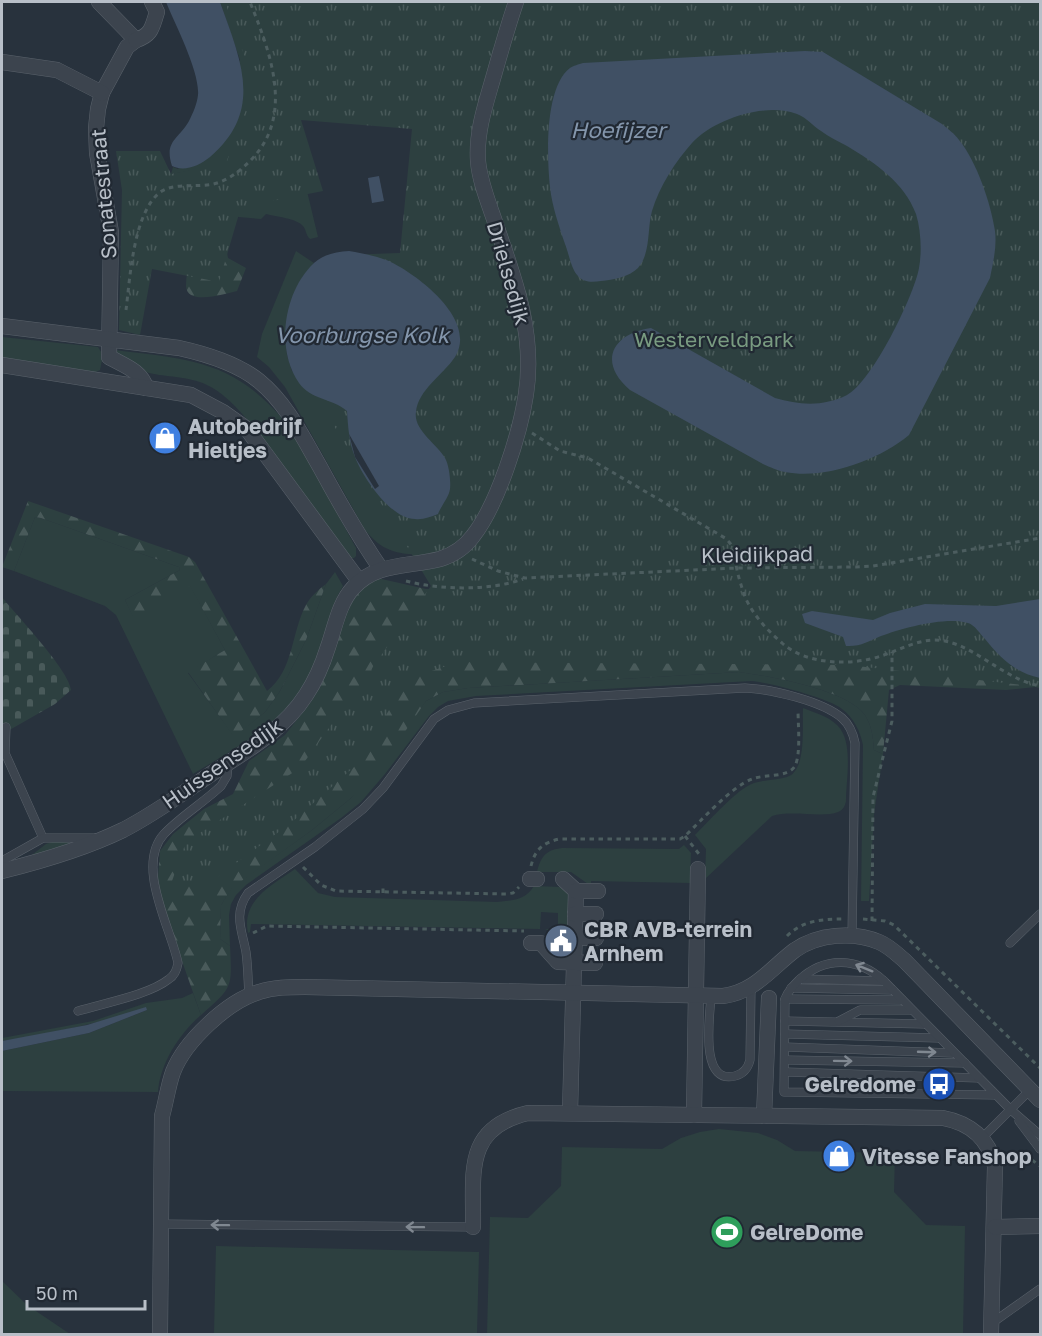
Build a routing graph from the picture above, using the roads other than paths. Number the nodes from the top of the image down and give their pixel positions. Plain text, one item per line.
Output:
1 (99, 2) edge
2 (152, 2) edge
3 (516, 2) edge
4 (136, 40) junction
5 (2, 62) edge
6 (102, 93) junction
7 (2, 326) edge
8 (109, 340) junction
9 (109, 357) junction
10 (2, 365) edge
11 (107, 381) junction
12 (146, 388) junction
13 (403, 564) joint
14 (381, 569) junction
15 (359, 581) junction
16 (6, 728) dead end
17 (228, 763) junction
18 (105, 837) junction
19 (42, 838) junction
20 (2, 861) edge
21 (698, 869) dead end
22 (2, 872) edge
23 (563, 879) dead end
24 (576, 891) junction
25 (598, 891) dead end
26 (575, 914) junction
27 (596, 914) dead end
28 (1041, 914) edge
29 (852, 936) junction
30 (575, 938) junction
31 (596, 938) dead end
32 (534, 939) road end
33 (1010, 944) dead end
34 (574, 963) junction
35 (595, 963) dead end
36 (800, 979) junction
37 (884, 981) junction
38 (751, 988) junction
39 (791, 988) junction
40 (893, 990) junction
41 (574, 994) junction
42 (249, 996) junction
43 (703, 996) junction
44 (769, 998) dead end
45 (785, 999) junction
46 (902, 1000) junction
47 (911, 1010) junction
48 (78, 1011) dead end
49 (785, 1021) junction
50 (838, 1022) junction
51 (925, 1024) junction
52 (785, 1034) junction
53 (938, 1038) junction
54 (785, 1047) junction
55 (953, 1053) junction
56 (785, 1060) junction
57 (965, 1063) junction
58 (785, 1072) junction
59 (979, 1078) junction
60 (1037, 1092) edge
61 (996, 1095) junction
62 (1011, 1110) junction
63 (570, 1112) junction
64 (694, 1115) junction
65 (764, 1116) junction
66 (1041, 1135) edge
67 (982, 1138) junction
68 (1041, 1149) edge
69 (162, 1224) junction
70 (1041, 1226) edge
71 (473, 1227) joint
72 (995, 1227) junction
73 (1041, 1289) edge
74 (992, 1329) edge
75 (160, 1335) edge

1 - 4 street
2 - 4 street, Sonatestraat
3 - 13 street, Drielsedijk
4 - 6 street, Sonatestraat
5 - 6 street
6 - 8 street, Sonatestraat
7 - 8 street
8 - 9 street, Sonatestraat
8 - 14 street
9 - 11 street, Sonatestraat
9 - 12 street
10 - 11 street
11 - 12 street
12 - 15 street
13 - 14 street, Huissensedijk
14 - 15 street, Huissensedijk
15 - 17 street, Huissensedijk
16 - 19 lane
17 - 18 street, Huissensedijk
17 - 48 lane
18 - 19 lane
18 - 22 street, Huissensedijk
19 - 20 lane
21 - 43 street
23 - 24 street
24 - 25 street
24 - 26 street
26 - 27 street
26 - 30 street
28 - 33 lane
29 - 38 street
29 - 42 lane
29 - 60 street
30 - 31 street
30 - 34 street
32 - 34 street
34 - 35 street
34 - 41 street
36 - 37 lane
37 -> 36 lane
36 - 39 lane
37 - 40 lane
38 - 43 street
38 - 43 lane
39 - 40 lane
39 - 45 lane
40 - 46 lane
41 - 42 street
41 - 43 street
41 - 63 street
42 - 69 street
43 - 64 street
44 - 65 street
45 - 46 lane
45 - 49 lane
46 - 47 lane
47 - 50 lane
47 - 51 lane
49 - 50 lane
49 - 52 lane
50 - 51 lane
51 - 53 lane
52 - 53 lane
52 - 54 lane
53 - 55 lane
54 -> 55 lane
54 - 56 lane
55 - 57 lane
56 -> 57 lane
56 - 58 lane
57 - 59 lane
58 - 59 lane
58 - 61 lane
59 - 61 lane
60 - 62 lane
61 - 62 lane
62 - 66 lane
62 - 67 lane
62 - 68 lane
63 - 64 street
63 - 71 street
64 - 65 street
65 - 67 street
67 - 72 street
71 -> 69 lane
69 - 75 street
70 - 72 street
72 - 74 street
73 - 74 lane

